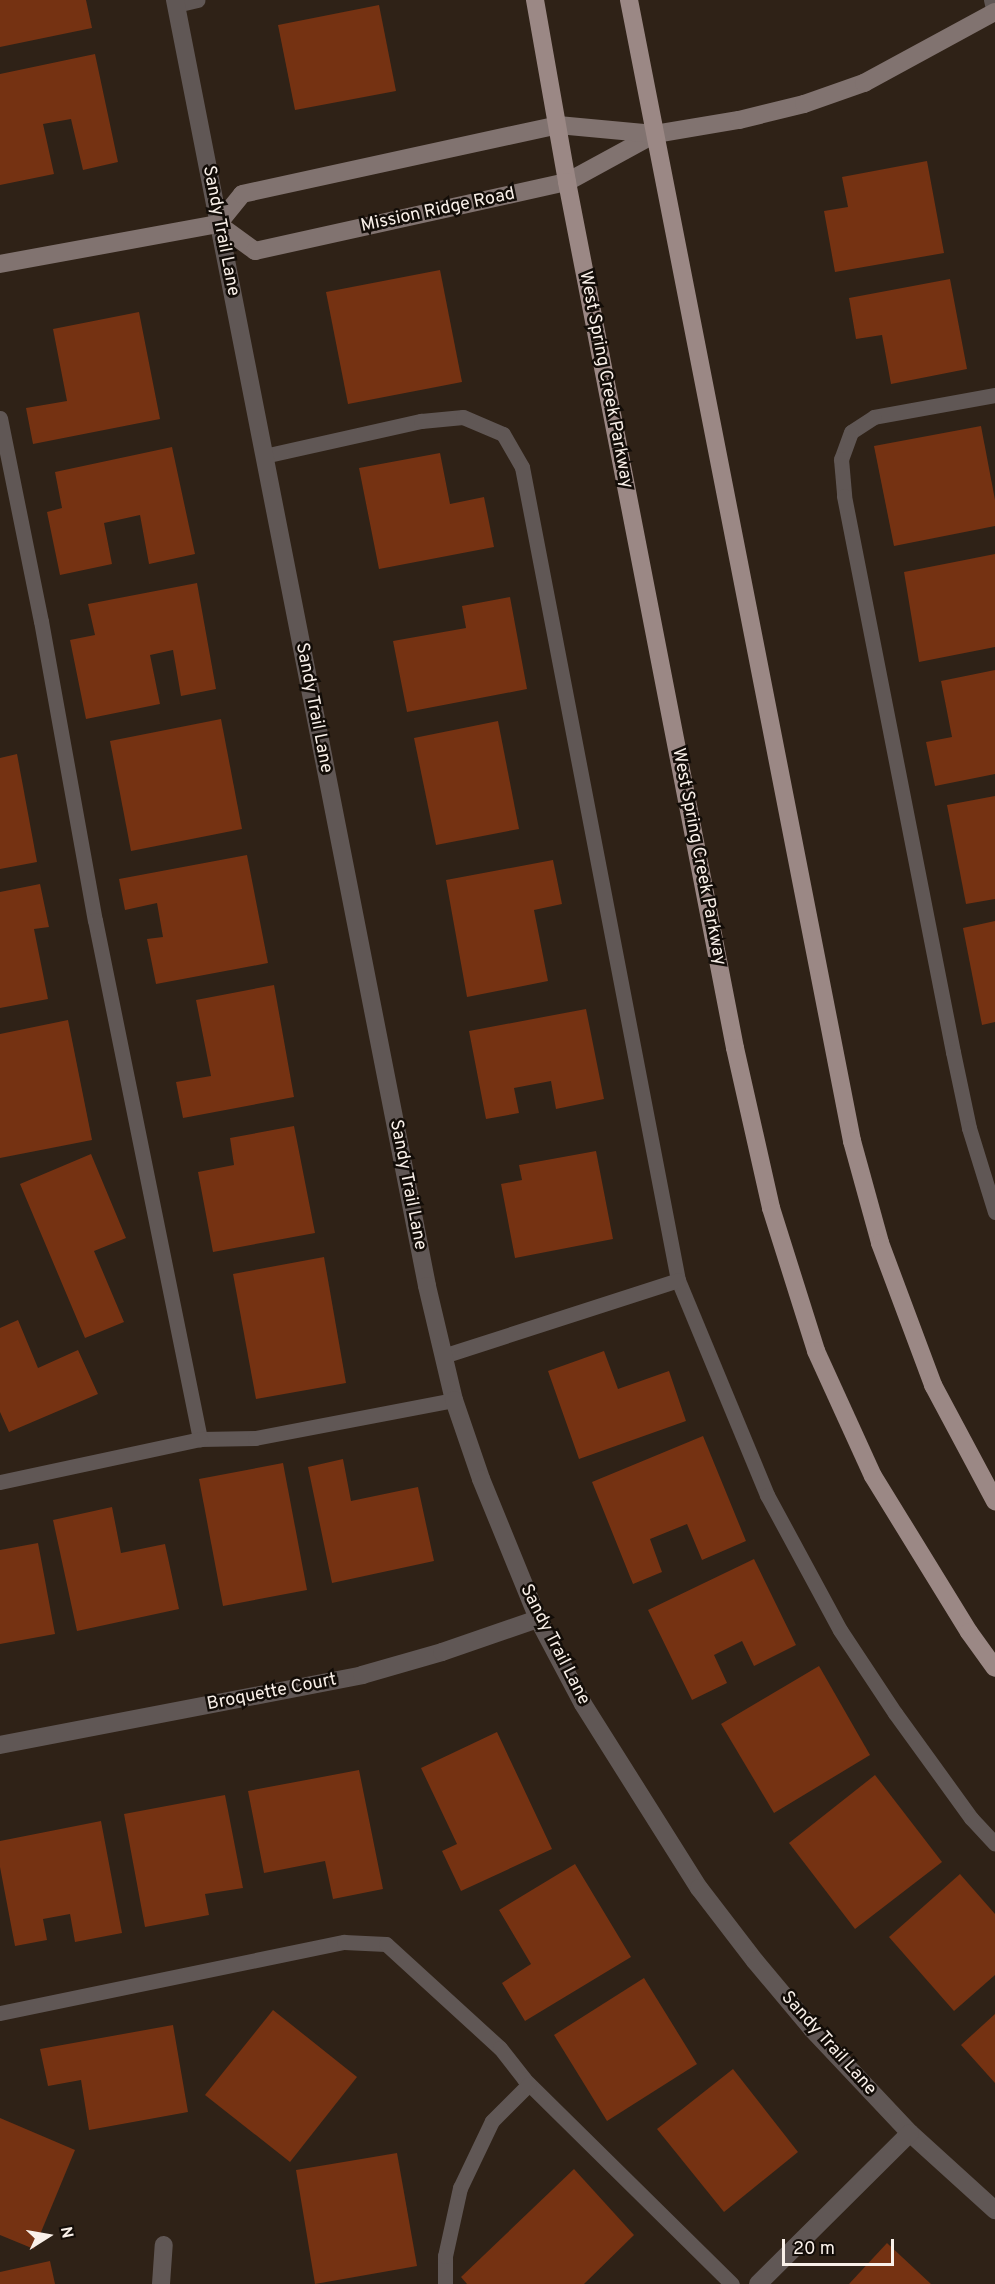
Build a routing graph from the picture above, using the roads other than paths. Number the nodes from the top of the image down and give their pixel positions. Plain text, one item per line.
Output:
1 (197, 0) edge
2 (535, 0) edge
3 (629, 0) edge
4 (993, 0) edge
5 (175, 3) edge
6 (995, 11) edge
7 (558, 125) junction
8 (655, 134) junction
9 (567, 182) junction
10 (218, 224) junction
11 (0, 264) edge
12 (995, 395) edge
13 (0, 418) edge
14 (264, 456) junction
15 (995, 1212) edge
16 (678, 1280) junction
17 (443, 1356) junction
18 (454, 1400) junction
19 (200, 1439) junction
20 (0, 1482) edge
21 (995, 1501) edge
22 (538, 1619) junction
23 (995, 1668) edge
24 (0, 1745) edge
25 (995, 1844) edge
26 (0, 2013) edge
27 (529, 2084) junction
28 (910, 2133) junction
29 (995, 2210) edge
30 (164, 2245) dead end
31 (161, 2284) edge
32 (445, 2284) edge
33 (732, 2284) edge
34 (758, 2284) edge

1 - 5 lane
2 - 7 main road, West Spring Creek Parkway
3 - 8 main road
4 - 6 street
5 - 10 street, Sandy Trail Lane
6 - 8 street, Mission Ridge Road
7 - 8 street, Mission Ridge Road
7 - 9 main road, West Spring Creek Parkway
7 - 10 street, Mission Ridge Road
8 - 9 street, Mission Ridge Road
8 - 21 main road
9 - 10 street, Mission Ridge Road
9 - 23 main road, West Spring Creek Parkway
10 - 11 street
10 - 14 street, Sandy Trail Lane
12 - 15 lane
13 - 19 lane
14 - 16 lane
14 - 17 street, Sandy Trail Lane
16 - 17 lane
16 - 25 lane
17 - 18 street, Sandy Trail Lane
18 - 19 lane
18 - 22 street, Sandy Trail Lane
19 - 20 lane
22 - 24 street, Broquette Court
22 - 28 street, Sandy Trail Lane
26 - 27 lane
27 - 32 lane
27 - 33 lane
28 - 29 street, Sandy Trail Lane
28 - 34 street
30 - 31 street

